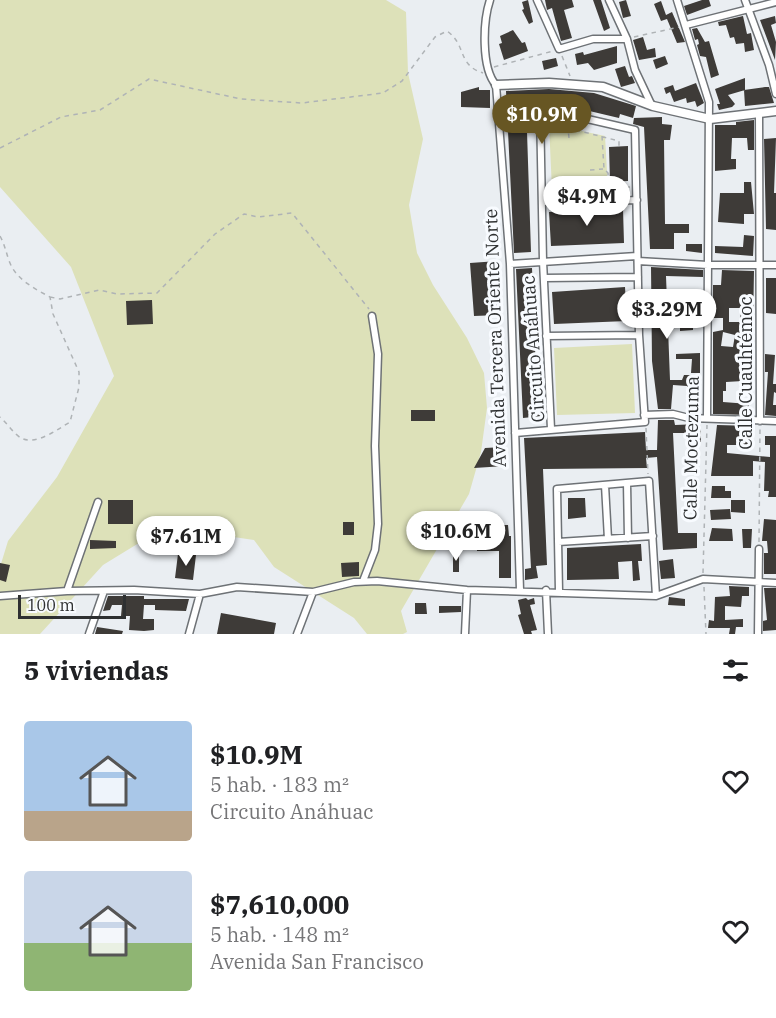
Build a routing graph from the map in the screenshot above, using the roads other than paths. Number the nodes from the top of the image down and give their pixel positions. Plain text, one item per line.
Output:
1 (490, 0) edge
2 (537, 0) edge
3 (609, 0) edge
4 (676, 0) edge
5 (745, 0) edge
6 (776, 2) edge
7 (748, 8) junction
8 (686, 25) junction
9 (627, 39) junction
10 (496, 85) junction
11 (776, 94) edge
12 (653, 106) junction
13 (776, 111) edge
14 (759, 113) junction
15 (710, 119) junction
16 (634, 200) junction
17 (543, 202) junction
18 (637, 259) junction
19 (543, 261) junction
20 (510, 264) junction
21 (776, 265) edge
22 (708, 266) junction
23 (761, 266) junction
24 (638, 277) junction
25 (544, 278) junction
26 (372, 316) road end
27 (639, 335) junction
28 (546, 336) junction
29 (644, 418) junction
30 (708, 418) junction
31 (760, 421) junction
32 (776, 421) edge
33 (551, 429) junction
34 (515, 433) junction
35 (627, 483) junction
36 (605, 485) junction
37 (98, 502) dead end
38 (653, 536) junction
39 (628, 537) junction
40 (608, 539) junction
41 (558, 542) junction
42 (759, 549) road end
43 (363, 581) junction
44 (759, 582) junction
45 (776, 583) edge
46 (467, 590) junction
47 (520, 590) junction
48 (546, 590) junction
49 (67, 591) junction
50 (104, 591) junction
51 (559, 591) junction
52 (313, 592) junction
53 (200, 594) junction
54 (0, 596) edge
55 (656, 596) junction
56 (89, 634) edge
57 (189, 634) edge
58 (297, 634) edge
59 (465, 634) edge
60 (548, 634) edge
61 (758, 634) edge

1 - 10 street
2 - 9 street
3 - 9 street
4 - 8 street, Calle Moctezuma
5 - 7 street
6 - 7 street
7 - 8 street
7 - 11 street
8 - 15 street, Calle Moctezuma
9 - 12 street
10 - 12 street
10 - 20 street, Avenida Tercera Oriente Norte
12 - 15 street
13 - 14 street
14 - 15 street
14 - 23 street, Calle Cuauhtémoc
15 - 22 street, Calle Moctezuma
16 - 17 street
16 - 17 street, Circuito Anáhuac
16 - 18 street
17 - 19 street, Circuito Anáhuac
18 - 19 street
18 - 22 street
18 - 24 street
19 - 20 street
19 - 25 street, Circuito Anáhuac
20 - 34 street, Avenida Tercera Oriente Norte
21 - 23 street
22 - 23 street
22 - 30 street, Calle Moctezuma
23 - 31 street, Calle Cuauhtémoc
24 - 25 street
24 - 27 street
25 - 28 street, Circuito Anáhuac
26 - 43 street
27 - 28 street
27 - 29 street
28 - 33 street, Circuito Anáhuac
29 - 30 street, Circuito Anáhuac
29 - 33 street, Circuito Anáhuac
30 - 31 street, Circuito Anáhuac
31 - 32 street, Circuito Anáhuac
33 - 34 street
34 - 47 street, Avenida Tercera Oriente Norte
35 - 36 street
35 - 38 street
35 - 39 street
36 - 40 street
36 - 41 street
37 - 49 street
38 - 39 street
38 - 55 street
39 - 40 street
40 - 41 street
41 - 51 street
42 - 44 street
43 - 46 street
43 - 52 street
44 - 45 street
44 - 55 street
44 - 61 street
46 - 47 street
46 - 59 street
47 - 48 street
48 - 51 street
48 - 60 street
49 - 50 street
49 - 54 street
50 - 53 street
50 - 56 street
51 - 55 street
52 - 53 street
52 - 58 street
53 - 57 street

